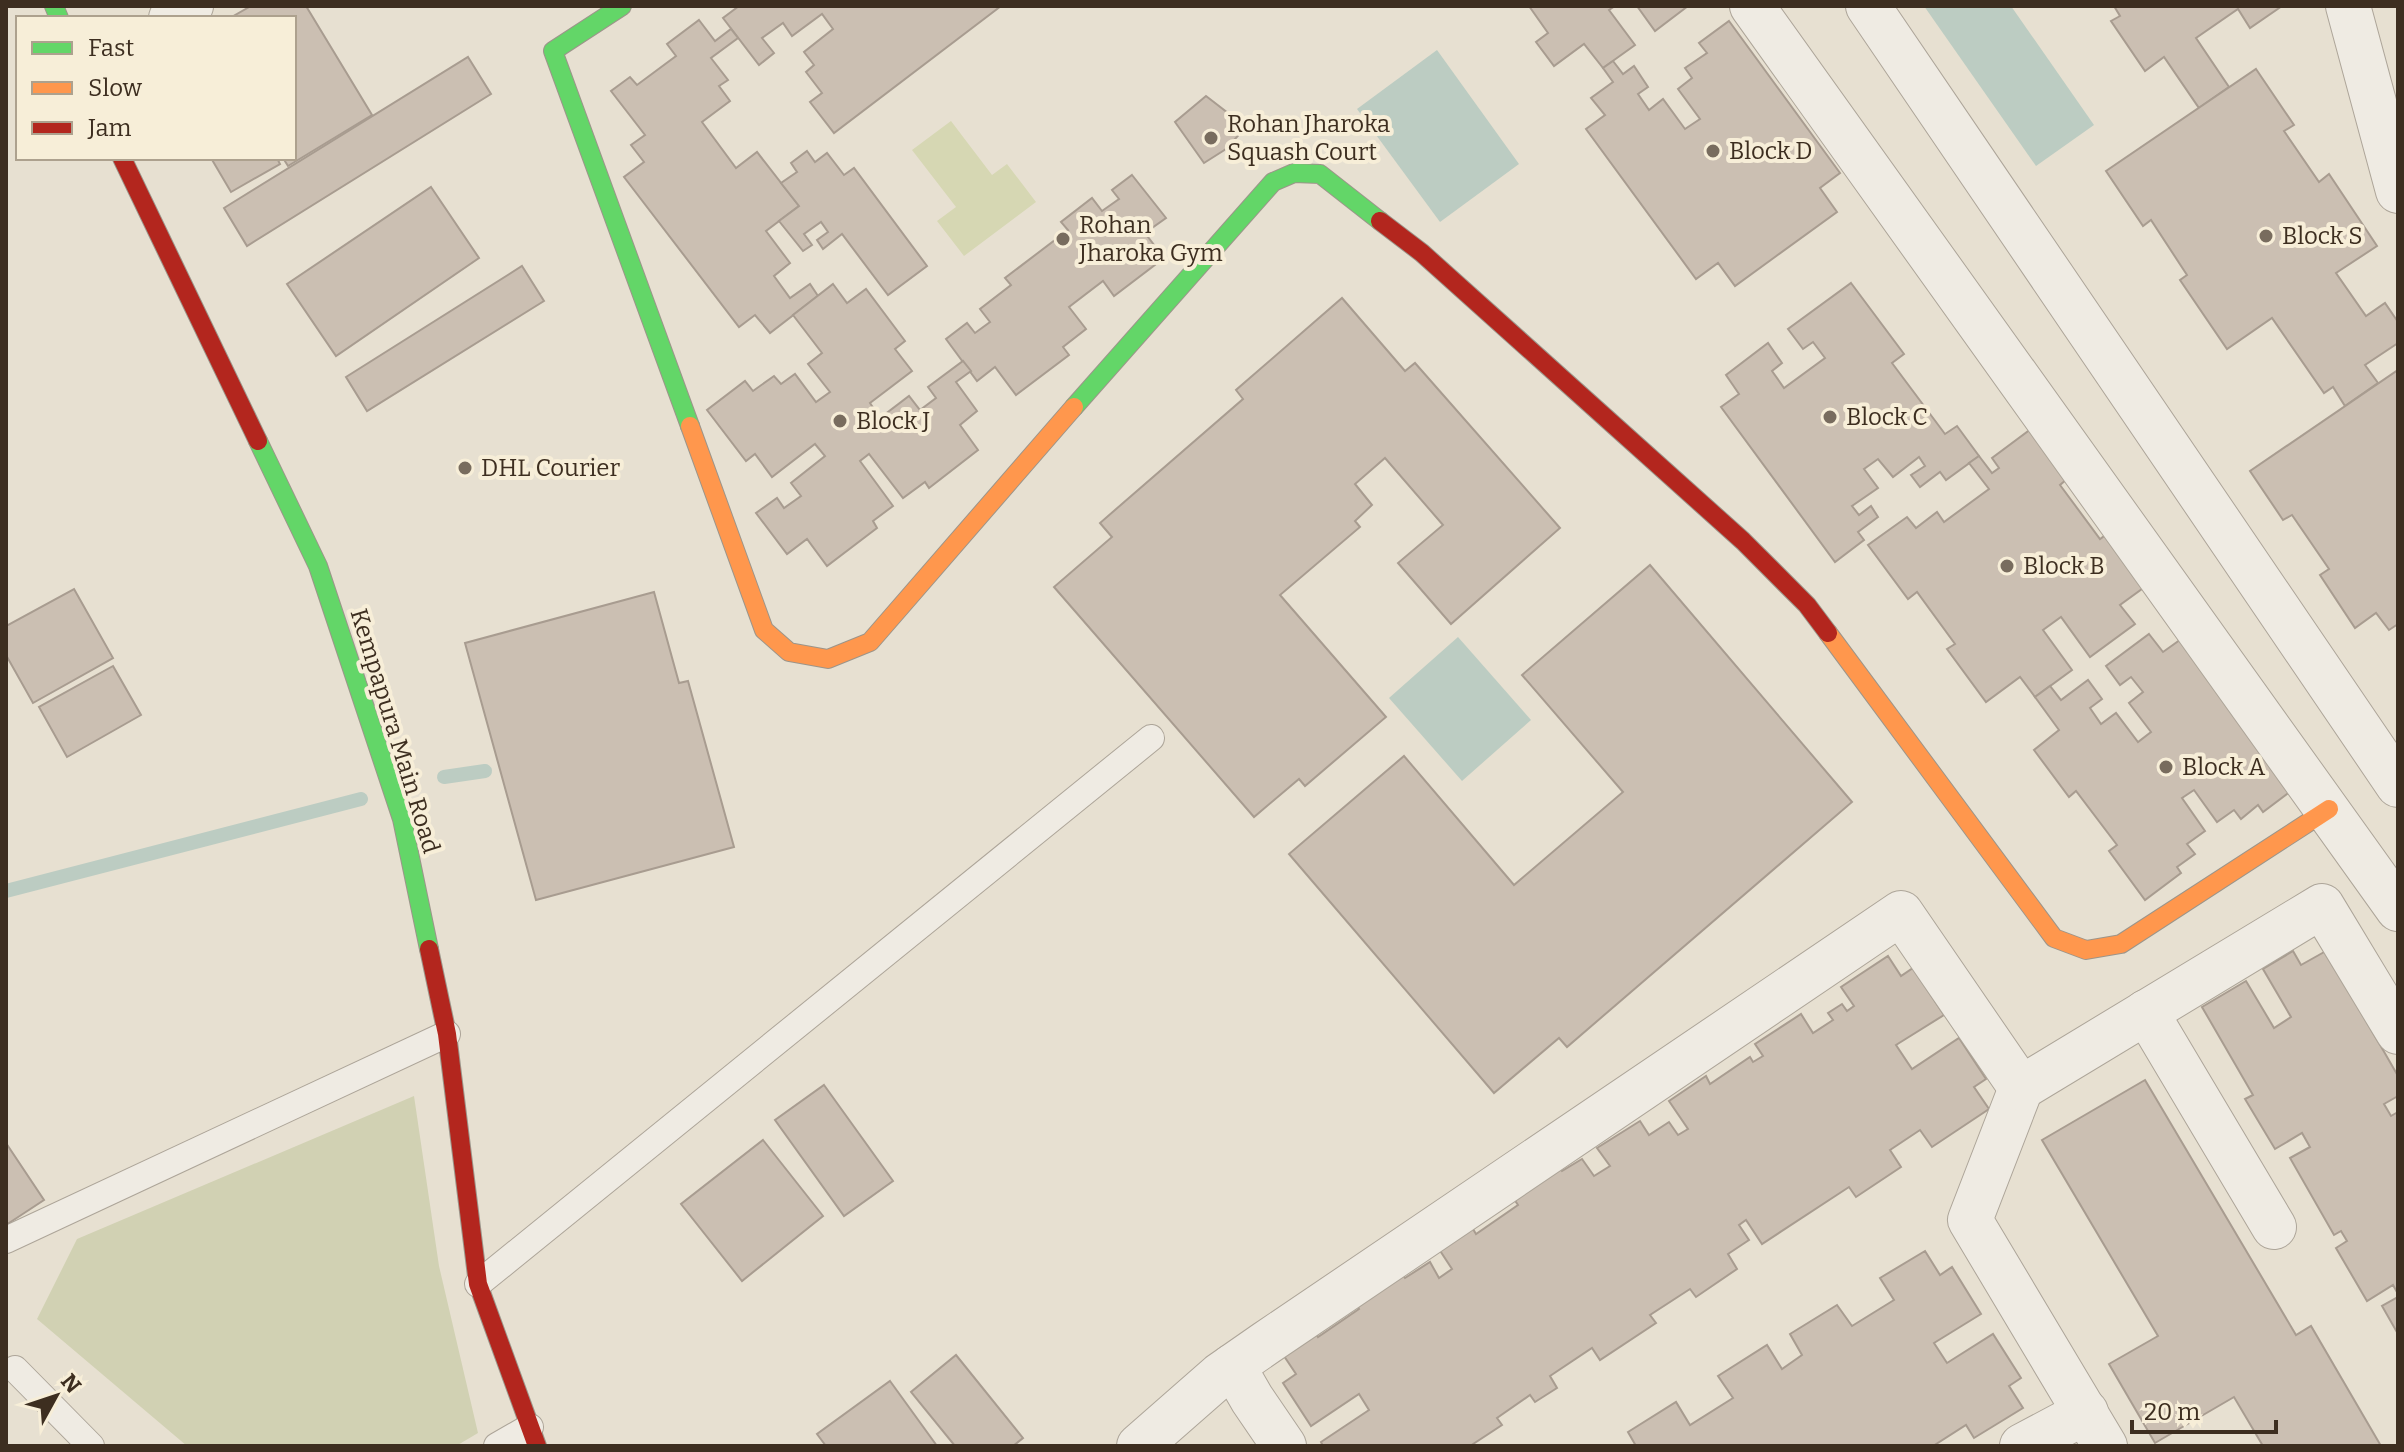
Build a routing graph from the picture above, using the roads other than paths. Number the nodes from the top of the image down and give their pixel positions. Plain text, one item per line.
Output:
1 (622, 6) edge
2 (1752, 6) edge
3 (1868, 6) edge
4 (2348, 6) edge
5 (123, 160) edge
6 (2398, 191) edge
7 (1151, 738) dead end
8 (2398, 785) edge
9 (2329, 809) junction
10 (2398, 909) edge
11 (2146, 1012) junction
12 (2398, 1032) edge
13 (447, 1034) junction
14 (2021, 1088) junction
15 (2274, 1227) dead end
16 (6, 1240) edge
17 (478, 1284) junction
18 (1233, 1366) junction
19 (15, 1369) dead end
20 (2095, 1429) edge
21 (534, 1436) edge
22 (91, 1446) edge
23 (497, 1446) edge
24 (1139, 1446) edge
25 (1284, 1446) edge
26 (2022, 1446) edge

1 - 9 street
2 - 9 street
3 - 8 street
4 - 6 street
5 - 13 street, Kempapura Main Road
7 - 17 lane
9 - 10 street
11 - 12 street
11 - 14 street
11 - 15 street
13 - 16 lane
13 - 17 street, Kempapura Main Road
14 - 18 street
14 - 20 street
17 - 21 street, Kempapura Main Road
18 - 24 street
18 - 25 street
19 - 22 lane
20 - 26 street
21 - 23 lane

